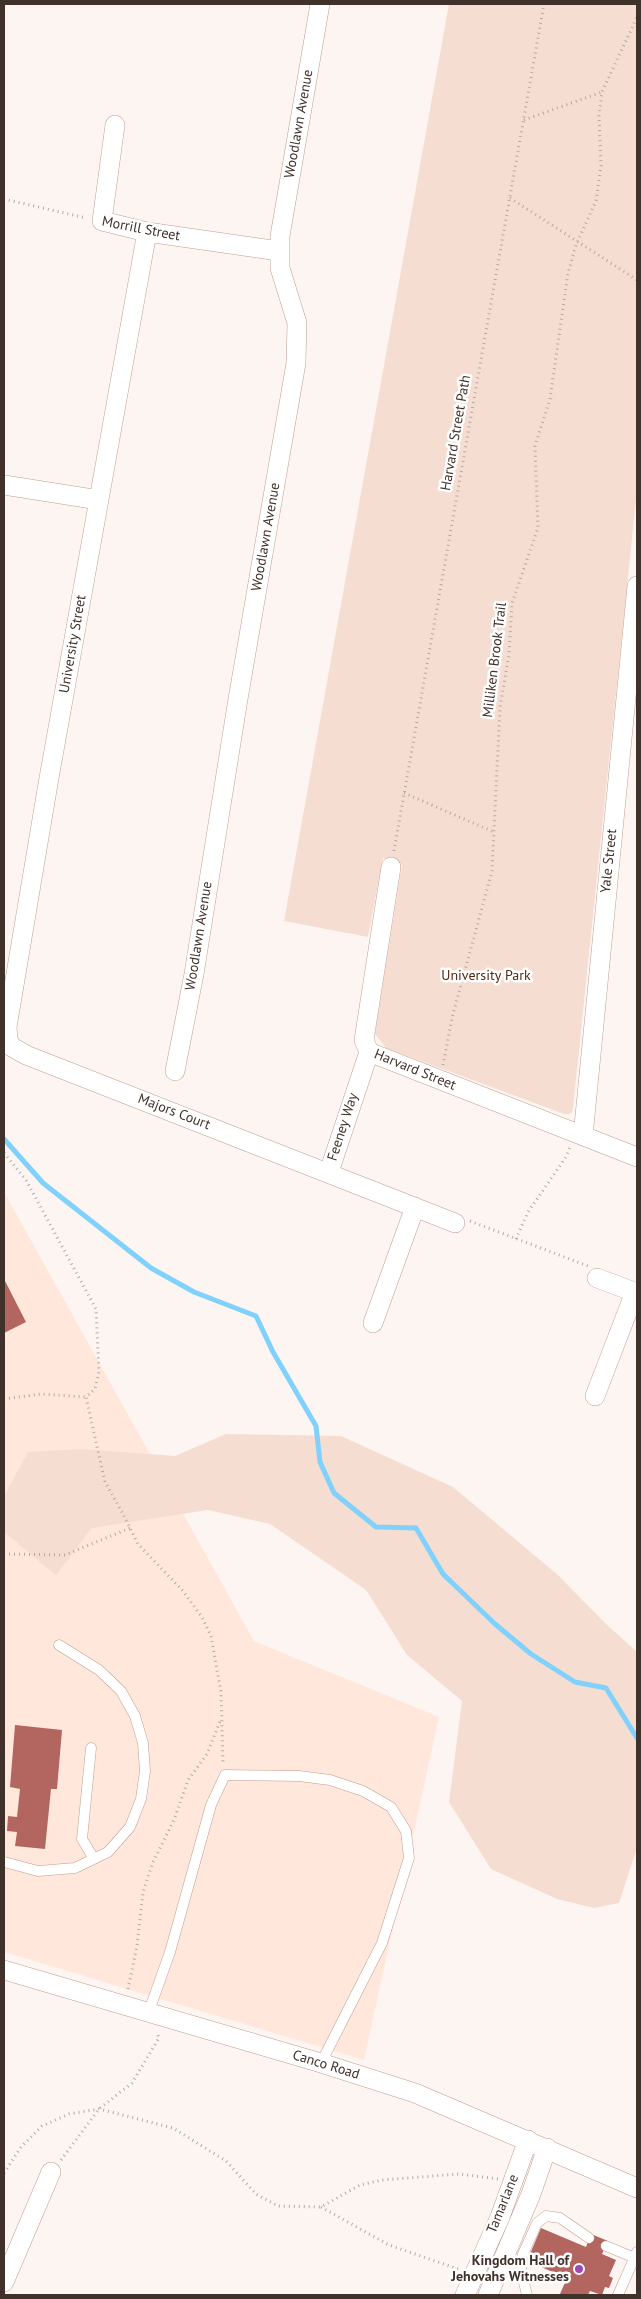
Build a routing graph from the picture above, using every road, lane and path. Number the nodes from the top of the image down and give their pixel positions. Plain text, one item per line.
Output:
1 (320, 4) edge
2 (544, 4) edge
3 (637, 17) edge
4 (602, 92) junction
5 (523, 121) junction
6 (115, 125) dead end
7 (510, 198) junction
8 (4, 200) edge
9 (102, 221) junction
10 (147, 232) junction
11 (577, 242) junction
12 (279, 251) junction
13 (637, 280) edge
14 (4, 485) edge
15 (99, 500) junction
16 (637, 586) edge
17 (404, 793) junction
18 (494, 832) junction
19 (391, 866) joint
20 (20, 1052) joint
21 (369, 1052) junction
22 (175, 1071) dead end
23 (441, 1080) junction
24 (579, 1135) junction
25 (4, 1153) edge
26 (637, 1157) edge
27 (328, 1172) junction
28 (414, 1207) junction
29 (455, 1223) joint
30 (516, 1239) junction
31 (598, 1278) joint
32 (636, 1293) edge
33 (373, 1323) dead end
34 (595, 1396) dead end
35 (86, 1397) junction
36 (4, 1399) edge
37 (130, 1528) junction
38 (4, 1554) edge
39 (59, 1645) dead end
40 (222, 1716) junction
41 (91, 1748) dead end
42 (223, 1780) junction
43 (94, 1859) junction
44 (4, 1862) edge
45 (4, 1970) edge
46 (124, 2004) junction
47 (149, 2011) junction
48 (321, 2063) junction
49 (98, 2109) junction
50 (528, 2140) junction
51 (547, 2148) junction
52 (51, 2172) joint
53 (4, 2173) edge
54 (513, 2184) junction
55 (637, 2188) edge
56 (320, 2207) junction
57 (589, 2238) dead end
58 (606, 2246) dead end
59 (636, 2255) edge
60 (473, 2274) junction
61 (4, 2282) edge
62 (465, 2295) edge
63 (488, 2295) edge
64 (527, 2295) edge
65 (618, 2295) edge

1 - 12 street, Woodlawn Avenue
2 - 5 path, Harvard Street Path
3 - 4 path, Milliken Brook Trail
4 - 5 path
4 - 11 path, Milliken Brook Trail
5 - 7 path, Harvard Street Path
6 - 9 street
7 - 11 path
7 - 17 path, Harvard Street Path
8 - 9 path, Morrill Street
9 - 10 street, Morrill Street
10 - 12 street, Morrill Street
10 - 15 street, University Street
11 - 13 path
11 - 18 path, Milliken Brook Trail
12 - 22 street, Woodlawn Avenue
14 - 15 street
15 - 20 street, University Street
16 - 24 street, Yale Street
17 - 18 path
17 - 19 path, Harvard Street Path
18 - 23 path, Milliken Brook Trail
19 - 21 street, Harvard Street
20 - 27 street, Majors Court
21 - 23 street, Harvard Street
21 - 27 street, Feeney Way
23 - 24 street, Harvard Street
24 - 26 street, Harvard Street
24 - 30 path
25 - 35 path
27 - 28 street, Feeney Way
28 - 29 street, Feeney Way
28 - 33 street
29 - 30 path
30 - 31 path
31 - 32 street
32 - 34 street
35 - 36 path
35 - 37 path
37 - 38 path
37 - 40 path
39 - 43 lane
40 - 42 path
40 - 46 path
41 - 43 lane
42 - 47 lane
42 - 48 lane
43 - 44 lane
45 - 46 street, Canco Road
46 - 47 street, Canco Road
47 - 48 street, Canco Road
47 - 49 path
48 - 50 street, Canco Road
49 - 52 path
49 - 53 path
49 - 56 path
50 - 51 street, Canco Road
50 - 54 street, Tamarlane
51 - 55 street, Canco Road
51 - 63 street, Tamarlane
52 - 61 street
54 - 56 path
54 - 60 street, Tamarlane
56 - 60 path
57 - 64 lane
58 - 59 lane
59 - 65 lane
60 - 62 street, Tamarlane

